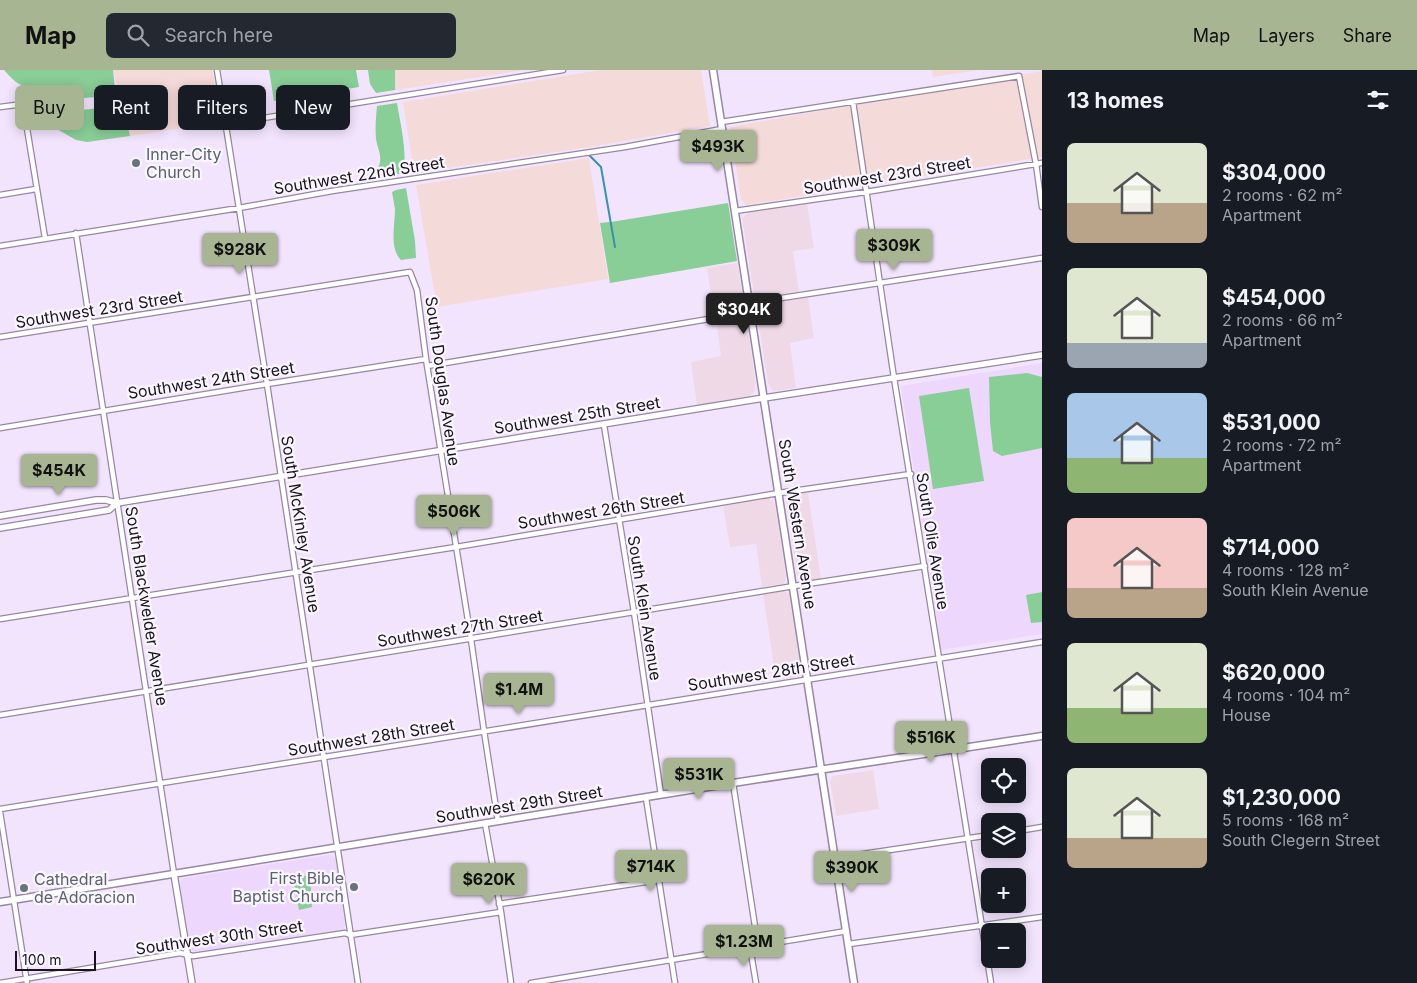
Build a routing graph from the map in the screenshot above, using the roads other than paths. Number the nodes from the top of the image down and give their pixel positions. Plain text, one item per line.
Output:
1 (217, 70) edge
2 (563, 70) edge
3 (713, 70) edge
4 (220, 85) edge
5 (853, 102) junction
6 (0, 107) edge
7 (266, 118) edge
8 (721, 122) junction
9 (722, 129) junction
10 (227, 130) edge
11 (1042, 163) edge
12 (1036, 164) junction
13 (36, 189) junction
14 (866, 192) junction
15 (0, 195) edge
16 (1042, 207) edge
17 (239, 208) junction
18 (735, 211) junction
19 (76, 233) junction
20 (44, 238) junction
21 (0, 246) edge
22 (1042, 258) edge
23 (410, 272) joint
24 (880, 283) junction
25 (253, 297) junction
26 (749, 303) junction
27 (751, 312) junction
28 (89, 323) junction
29 (0, 338) edge
30 (1042, 355) edge
31 (426, 359) junction
32 (427, 366) junction
33 (894, 378) junction
34 (268, 384) junction
35 (764, 398) junction
36 (102, 411) junction
37 (604, 425) junction
38 (0, 428) edge
39 (440, 451) junction
40 (910, 474) junction
41 (281, 477) junction
42 (779, 494) junction
43 (117, 504) junction
44 (0, 516) edge
45 (619, 520) junction
46 (0, 528) edge
47 (456, 547) junction
48 (925, 566) junction
49 (295, 572) junction
50 (794, 586) junction
51 (131, 598) junction
52 (634, 612) junction
53 (0, 619) edge
54 (471, 639) junction
55 (1042, 642) edge
56 (939, 658) junction
57 (310, 665) junction
58 (808, 679) junction
59 (146, 691) junction
60 (647, 705) junction
61 (0, 714) edge
62 (484, 731) junction
63 (1042, 736) edge
64 (953, 749) junction
65 (324, 757) junction
66 (822, 770) junction
67 (160, 783) junction
68 (734, 783) junction
69 (661, 795) junction
70 (646, 798) junction
71 (0, 810) edge
72 (498, 821) junction
73 (485, 823) junction
74 (1042, 827) edge
75 (1026, 830) edge
76 (981, 837) edge
77 (968, 839) junction
78 (337, 848) junction
79 (836, 858) junction
80 (174, 874) junction
81 (659, 880) junction
82 (14, 899) junction
83 (0, 902) edge
84 (499, 904) junction
85 (501, 912) junction
86 (1042, 917) edge
87 (982, 923) edge
88 (1002, 923) edge
89 (981, 926) edge
90 (847, 931) junction
91 (350, 935) junction
92 (849, 944) junction
93 (758, 946) junction
94 (750, 947) junction
95 (188, 955) junction
96 (672, 960) junction
97 (989, 968) edge
98 (26, 981) edge
99 (0, 983) edge
100 (192, 983) edge
101 (358, 983) edge
102 (511, 983) edge
103 (531, 983) edge
104 (675, 983) edge
105 (756, 983) edge
106 (854, 983) edge
107 (991, 983) edge

1 - 4 street, South McKinley Avenue
2 - 7 street
3 - 8 main road, South Western Avenue
5 - 8 street
5 - 12 street
5 - 14 street, South Olie Avenue
6 - 13 street
8 - 9 main road, South Western Avenue
9 - 17 street, Southwest 22nd Street
9 - 18 main road, South Western Avenue
10 - 17 street, South McKinley Avenue
11 - 12 street, Southwest 23rd Street
12 - 14 street, Southwest 23rd Street
12 - 16 street
13 - 15 street
13 - 20 street
14 - 18 street, Southwest 23rd Street
14 - 24 street, South Olie Avenue
17 - 19 street, Southwest 22nd Street
17 - 25 street, South McKinley Avenue
18 - 26 main road, South Western Avenue
19 - 20 street, Southwest 22nd Street
19 - 28 street, South Blackwelder Avenue
20 - 21 street, Southwest 22nd Street
22 - 24 street
23 - 25 street, Southwest 23rd Street
23 - 31 street, South Douglas Avenue
24 - 26 street
24 - 33 street, South Olie Avenue
25 - 28 street, Southwest 23rd Street
25 - 34 street, South McKinley Avenue
26 - 27 main road, South Western Avenue
27 - 32 street
27 - 35 main road, South Western Avenue
28 - 29 street, Southwest 23rd Street
28 - 36 street, South Blackwelder Avenue
30 - 33 street, Southwest 25th Street
31 - 32 street, South Douglas Avenue
31 - 34 street, Southwest 24th Street
32 - 39 street, South Douglas Avenue
33 - 35 street, Southwest 25th Street
33 - 40 street, South Olie Avenue
34 - 36 street, Southwest 24th Street
34 - 41 street, South McKinley Avenue
35 - 37 street, Southwest 25th Street
35 - 42 main road, South Western Avenue
36 - 38 street, Southwest 24th Street
36 - 43 street, South Blackwelder Avenue
37 - 39 street, Southwest 25th Street
37 - 45 street, South Klein Avenue
39 - 41 street, Southwest 25th Street
39 - 47 street, South Douglas Avenue
40 - 42 street, Southwest 26th Street
40 - 48 street, South Olie Avenue
41 - 43 street, Southwest 25th Street
41 - 49 street, South McKinley Avenue
42 - 45 street, Southwest 26th Street
42 - 50 main road, South Western Avenue
43 - 44 street, Southwest 25th Street
43 - 46 street, Southwest 25th Street
43 - 51 street, South Blackwelder Avenue
45 - 47 street, Southwest 26th Street
45 - 52 street, South Klein Avenue
47 - 49 street, Southwest 26th Street
47 - 54 street, South Douglas Avenue
48 - 50 street, Southwest 27th Street
48 - 56 street, South Olie Avenue
49 - 51 street, Southwest 26th Street
49 - 57 street, South McKinley Avenue
50 - 52 street, Southwest 27th Street
50 - 58 main road, South Western Avenue
51 - 53 street, Southwest 26th Street
51 - 59 street, South Blackwelder Avenue
52 - 54 street, Southwest 27th Street
52 - 60 street, South Klein Avenue
54 - 57 street, Southwest 27th Street
54 - 62 street, South Douglas Avenue
55 - 56 street, Southwest 28th Street
56 - 58 street, Southwest 28th Street
56 - 64 street, South Olie Avenue
57 - 59 street, Southwest 27th Street
57 - 65 street, South McKinley Avenue
58 - 60 street, Southwest 28th Street
58 - 66 main road, South Western Avenue
59 - 61 street, Southwest 27th Street
59 - 67 street, South Blackwelder Avenue
60 - 62 street, Southwest 28th Street
60 - 69 street, South Klein Avenue
62 - 65 street, Southwest 28th Street
62 - 72 street, South Douglas Avenue
63 - 64 main road, Southwest 29th Street
64 - 66 main road, Southwest 29th Street
64 - 77 street, South Olie Avenue
65 - 67 street, Southwest 28th Street
65 - 78 street, South McKinley Avenue
66 - 68 main road, Southwest 29th Street
66 - 79 main road, South Western Avenue
67 - 71 street, Southwest 28th Street
67 - 80 street, South Blackwelder Avenue
68 - 69 main road, Southwest 29th Street
68 - 93 street
69 - 70 main road, Southwest 29th Street
70 - 72 main road, Southwest 29th Street
70 - 81 street
71 - 82 street
72 - 73 main road, Southwest 29th Street
73 - 78 main road, Southwest 29th Street
73 - 84 street
74 - 75 street
76 - 77 street
77 - 79 street
77 - 87 street, South Olie Avenue
78 - 80 main road, Southwest 29th Street
78 - 91 street, South McKinley Avenue
79 - 90 main road, South Western Avenue
80 - 82 main road, Southwest 29th Street
80 - 95 street, South Blackwelder Avenue
81 - 84 street
81 - 96 street
82 - 83 main road, Southwest 29th Street
82 - 98 street
84 - 85 street
85 - 91 street, Southwest 30th Street
85 - 102 street
86 - 88 street
89 - 92 street
90 - 92 main road, South Western Avenue
90 - 93 street
91 - 95 street, Southwest 30th Street
91 - 101 street, South McKinley Avenue
92 - 106 main road, South Western Avenue
93 - 94 street
94 - 96 street
94 - 105 street
95 - 98 street, Southwest 30th Street
95 - 100 street, South Blackwelder Avenue
96 - 103 street
96 - 104 street
97 - 107 street, South Olie Avenue
98 - 99 street, Southwest 30th Street

